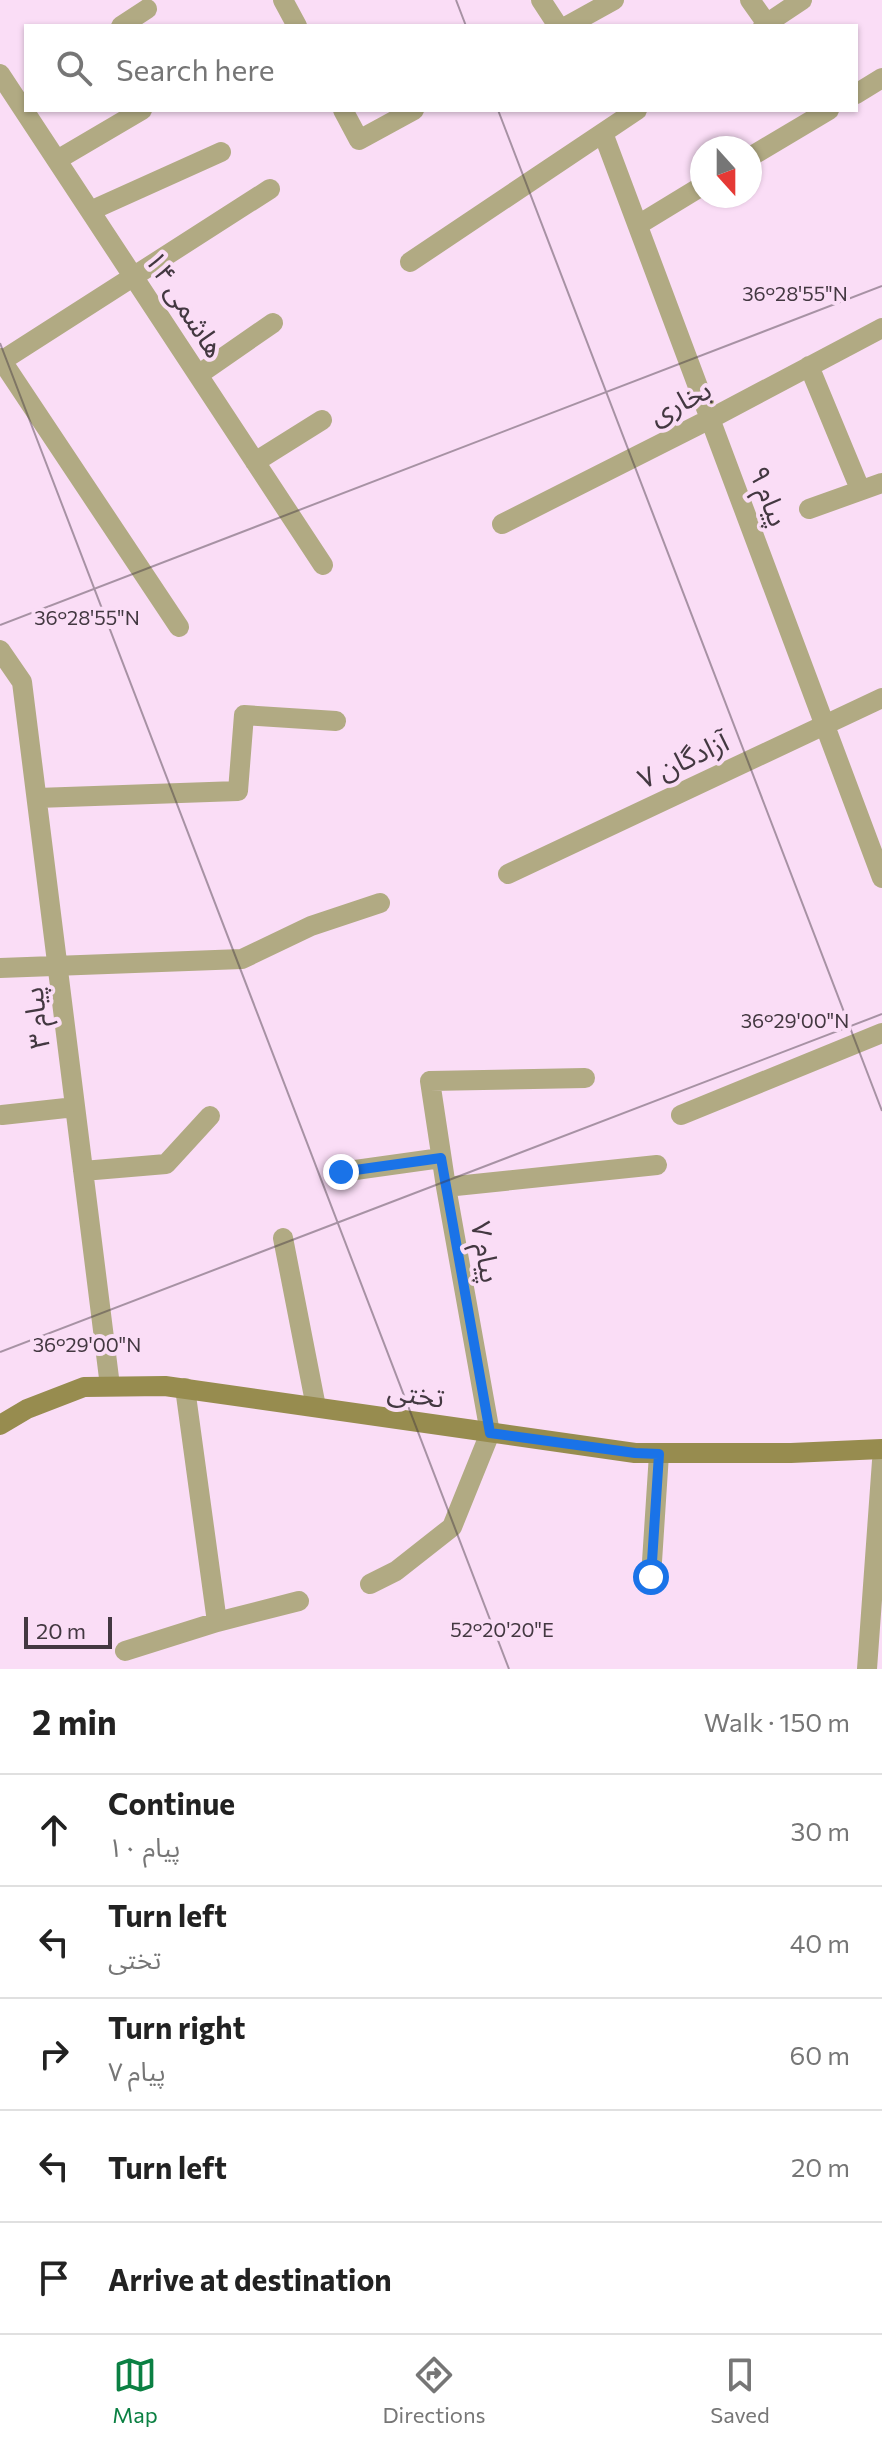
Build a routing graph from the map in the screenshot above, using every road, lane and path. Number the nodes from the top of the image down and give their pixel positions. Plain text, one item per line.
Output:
1 (283, 0) edge
2 (541, 0) edge
3 (614, 0) edge
4 (750, 0) edge
5 (802, 0) edge
6 (147, 9) dead end
7 (124, 24) edge
8 (296, 24) edge
9 (557, 24) edge
10 (571, 24) edge
11 (764, 24) edge
12 (766, 24) edge
13 (0, 74) edge
14 (882, 78) edge
15 (20, 92) edge
16 (858, 93) edge
17 (31, 112) edge
18 (139, 112) edge
19 (344, 112) edge
20 (410, 112) edge
21 (826, 112) edge
22 (625, 113) edge
23 (603, 133) junction
24 (762, 150) edge
25 (221, 152) dead end
26 (57, 160) junction
27 (270, 189) dead end
28 (690, 193) edge
29 (90, 211) junction
30 (638, 225) junction
31 (410, 262) dead end
32 (133, 276) junction
33 (273, 323) dead end
34 (882, 328) edge
35 (1, 360) edge
36 (809, 366) junction
37 (198, 375) junction
38 (710, 419) junction
39 (322, 420) dead end
40 (255, 462) junction
41 (882, 483) edge
42 (860, 489) junction
43 (809, 509) dead end
44 (502, 524) dead end
45 (323, 565) dead end
46 (179, 627) dead end
47 (0, 650) edge
48 (882, 698) edge
49 (336, 721) dead end
50 (824, 724) junction
51 (37, 798) junction
52 (508, 874) dead end
53 (882, 878) edge
54 (380, 903) dead end
55 (58, 965) junction
56 (0, 968) edge
57 (882, 1033) edge
58 (585, 1078) dead end
59 (75, 1107) junction
60 (2, 1115) edge
61 (681, 1115) dead end
62 (210, 1116) dead end
63 (441, 1158) junction
64 (657, 1165) dead end
65 (83, 1171) junction
66 (341, 1172) dead end
67 (446, 1187) junction
68 (283, 1238) dead end
69 (110, 1386) junction
70 (185, 1388) junction
71 (316, 1407) junction
72 (0, 1425) edge
73 (490, 1433) junction
74 (882, 1449) edge
75 (659, 1454) junction
76 (882, 1461) edge
77 (651, 1577) dead end
78 (370, 1584) dead end
79 (299, 1601) dead end
80 (217, 1622) junction
81 (125, 1651) dead end
82 (867, 1669) edge

1 - 8 street
2 - 9 street
3 - 10 street
4 - 11 street
5 - 12 street
6 - 7 street
13 - 15 street, هاشمی ۱۴
14 - 16 street
17 - 26 street, هاشمی ۱۴
18 - 26 street
19 - 20 street
21 - 24 street
22 - 23 street
23 - 30 street, پیام ۹
23 - 31 street
25 - 29 street
26 - 29 street, هاشمی ۱۴
27 - 32 street
28 - 30 street
29 - 32 street, هاشمی ۱۴
30 - 38 street, پیام ۹
32 - 35 street
32 - 37 street, هاشمی ۱۴
33 - 37 street
34 - 36 street, بخاری
35 - 46 street
36 - 38 street, بخاری
36 - 42 street
37 - 40 street, هاشمی ۱۴
38 - 44 street, بخاری
38 - 50 street, پیام ۹
39 - 40 street
40 - 45 street, هاشمی ۱۴
41 - 42 street
42 - 43 street
47 - 51 street, پيام ۳
48 - 50 street, آزادگان ۷
49 - 51 street
50 - 52 street, آزادگان ۷
50 - 53 street, پیام ۹
51 - 55 street, پيام ۳
54 - 55 street
55 - 56 street
55 - 59 street, پيام ۳
57 - 61 street
58 - 63 street, پیام ۷
59 - 60 street
59 - 65 street, پيام ۳
62 - 65 street
63 - 66 street
63 - 67 street, پیام ۷
64 - 67 street
65 - 69 street, پيام ۳
67 - 73 street, پیام ۷
68 - 71 street
69 - 70 street, تختی
69 - 72 street, تختی
70 - 71 street, تختی
70 - 80 street
71 - 73 street, تختی
73 - 75 street, تختی
73 - 78 street
74 - 75 street, تختی
75 - 77 street
76 - 82 street
79 - 80 street
80 - 81 street

